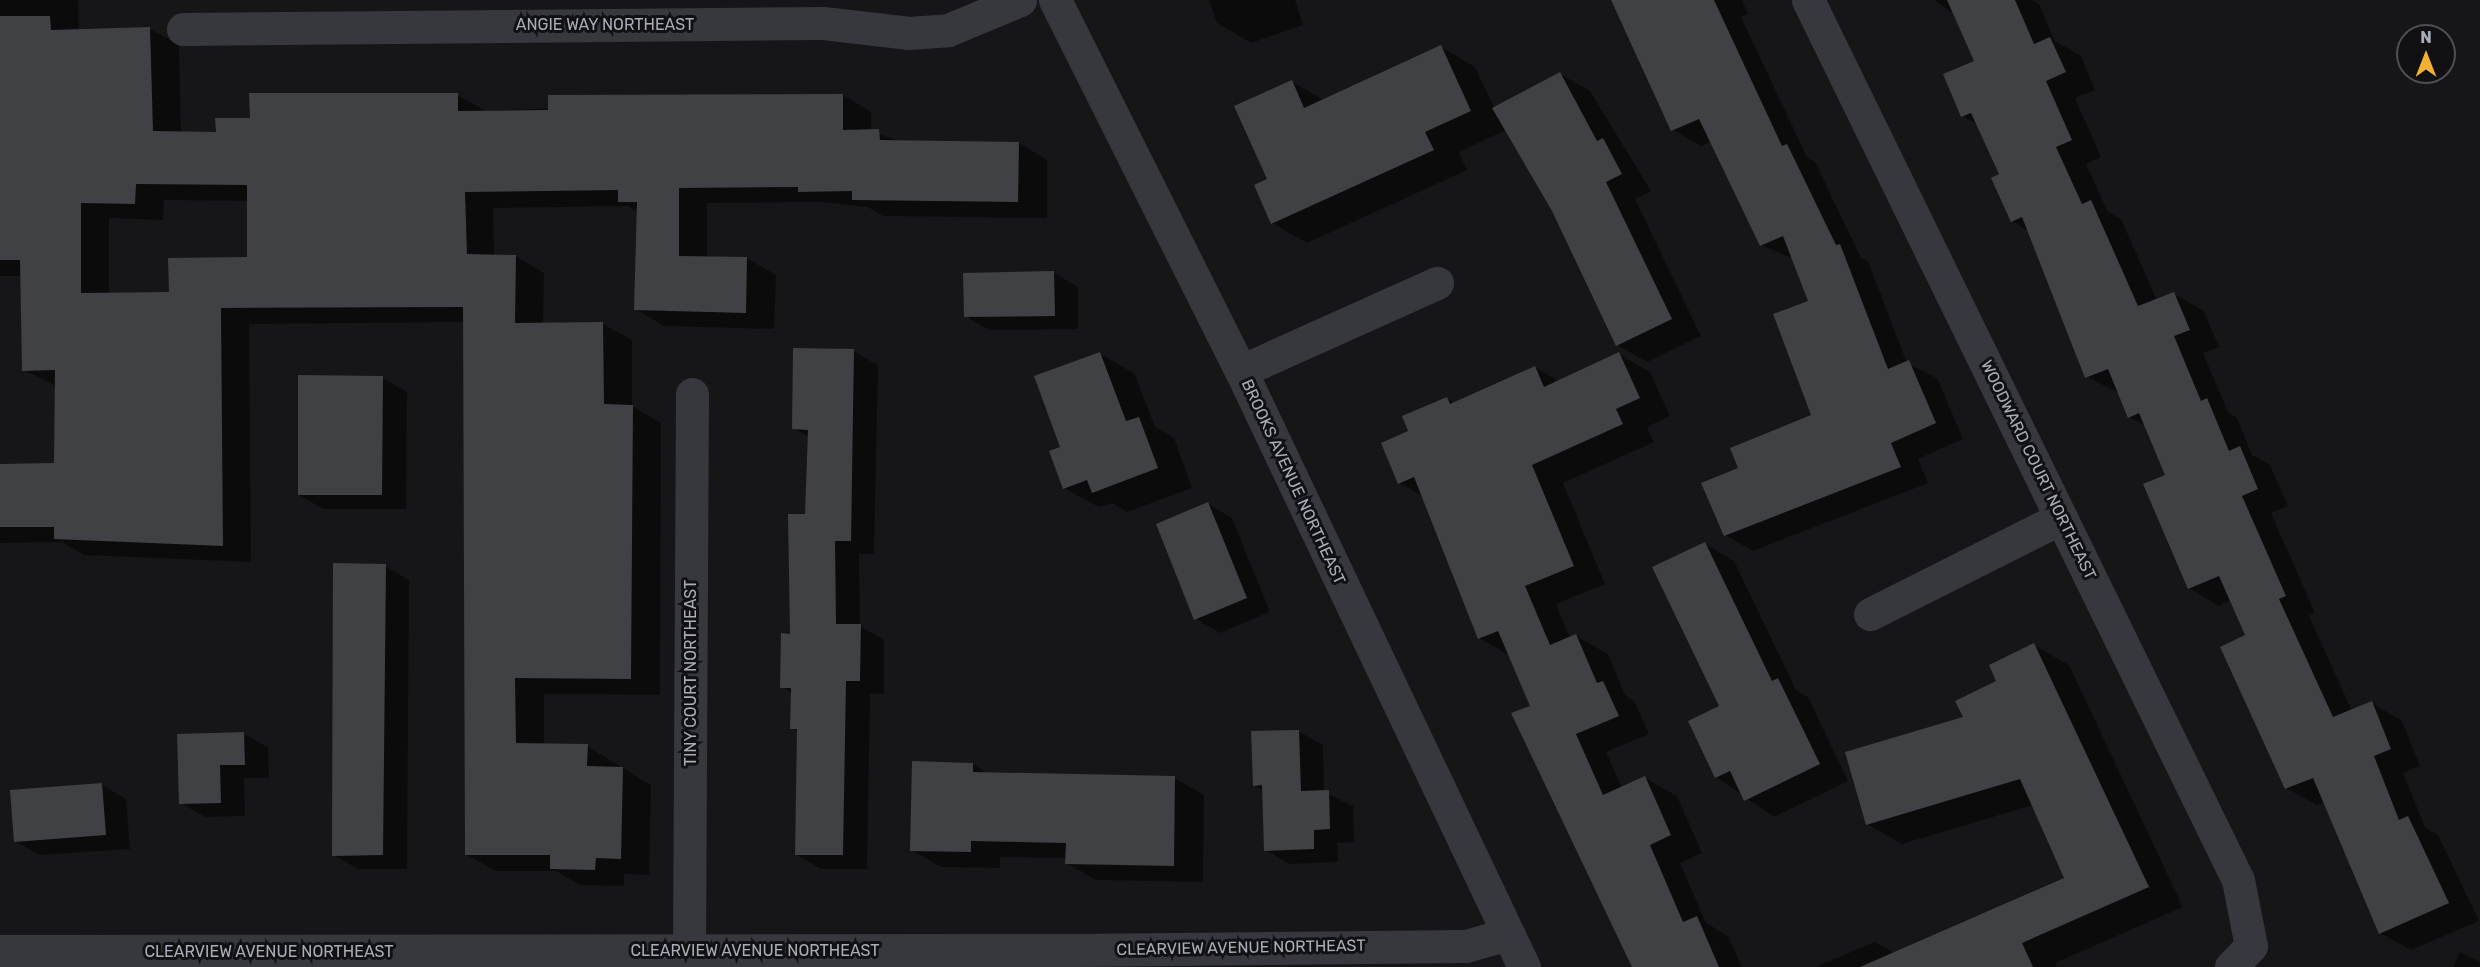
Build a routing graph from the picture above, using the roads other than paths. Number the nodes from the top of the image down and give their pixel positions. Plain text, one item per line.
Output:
1 (1020, 0) edge
2 (1055, 0) edge
3 (1808, 0) edge
4 (183, 29) dead end
5 (1437, 283) dead end
6 (1241, 371) junction
7 (692, 394) dead end
8 (2061, 518) junction
9 (1870, 614) dead end
10 (1508, 934) junction
11 (0, 951) edge
12 (689, 951) junction
13 (2241, 956) edge
14 (342, 959) edge
15 (1078, 959) edge
16 (1524, 967) edge

1 - 4 street, ANGIE WAY NORTHEAST
2 - 6 street, BROOKS AVENUE NORTHEAST
3 - 8 street, WOODWARD COURT NORTHEAST
5 - 6 street
6 - 10 street, BROOKS AVENUE NORTHEAST
7 - 12 street, TINY COURT NORTHEAST
8 - 9 street
8 - 13 street, WOODWARD COURT NORTHEAST
10 - 15 street, CLEARVIEW AVENUE NORTHEAST
10 - 16 street, BROOKS AVENUE NORTHEAST
11 - 14 street, CLEARVIEW AVENUE NORTHEAST
12 - 14 street, CLEARVIEW AVENUE NORTHEAST
12 - 15 street, CLEARVIEW AVENUE NORTHEAST

